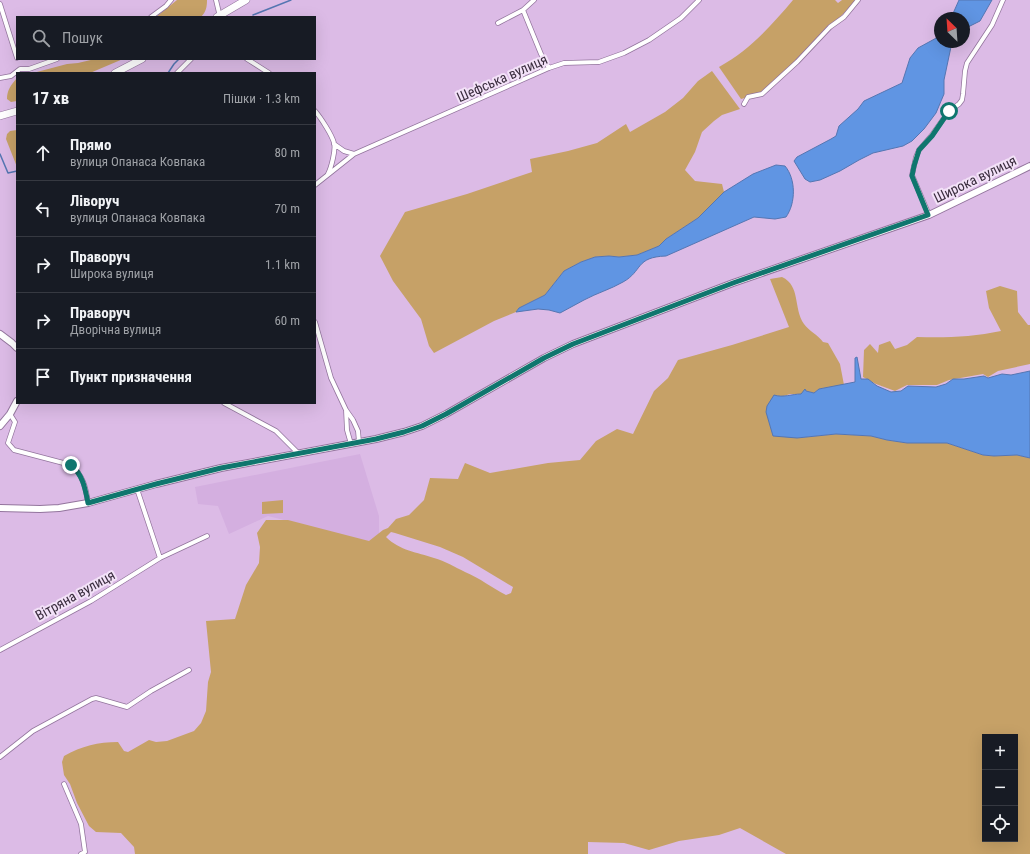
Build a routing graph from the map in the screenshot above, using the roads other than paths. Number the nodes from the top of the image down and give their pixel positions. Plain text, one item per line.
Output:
1 (171, 0) edge
2 (216, 0) edge
3 (246, 0) edge
4 (534, 0) edge
5 (699, 0) edge
6 (858, 0) edge
7 (1003, 0) edge
8 (0, 4) edge
9 (523, 10) junction
10 (151, 16) edge
11 (219, 16) edge
12 (498, 23) dead end
13 (16, 56) edge
14 (17, 60) edge
15 (53, 60) edge
16 (140, 60) edge
17 (190, 60) edge
18 (249, 60) edge
19 (549, 68) junction
20 (20, 69) junction
21 (16, 72) edge
22 (16, 72) edge
23 (116, 72) edge
24 (178, 72) edge
25 (267, 72) edge
26 (0, 78) edge
27 (744, 104) dead end
28 (16, 111) edge
29 (316, 112) edge
30 (0, 116) edge
31 (334, 144) junction
32 (354, 154) junction
33 (1030, 166) edge
34 (327, 176) junction
35 (316, 184) edge
36 (928, 215) junction
37 (316, 326) edge
38 (0, 334) edge
39 (16, 347) edge
40 (16, 403) edge
41 (226, 404) edge
42 (346, 410) junction
43 (10, 414) junction
44 (0, 426) edge
45 (359, 442) junction
46 (351, 444) junction
47 (298, 452) junction
48 (137, 489) junction
49 (88, 503) junction
50 (0, 508) edge
51 (207, 536) dead end
52 (160, 558) junction
53 (0, 650) edge
54 (189, 670) dead end
55 (0, 757) edge
56 (64, 784) dead end
57 (81, 854) edge

1 - 10 street
2 - 11 street
3 - 11 main road
4 - 9 street
5 - 19 street, Шефська вулиця
6 - 27 street
7 - 36 street
8 - 13 street
9 - 12 street
9 - 19 street
14 - 20 street
15 - 20 street
16 - 23 main road
17 - 24 street
18 - 25 street
19 - 32 street, Шефська вулиця
20 - 21 street
22 - 26 street
28 - 30 main road
29 - 31 street
31 - 32 street
31 - 34 street
32 - 34 street, Шефська вулиця
33 - 36 main road, Широка вулиця
34 - 35 street, Шефська вулиця
36 - 45 main road, Широка вулиця
37 - 42 street
38 - 39 main road
40 - 43 main road
41 - 47 street
42 - 45 street
42 - 46 street
43 - 44 main road
43 - 49 street
45 - 46 main road, Широка вулиця
46 - 47 main road, Широка вулиця
47 - 48 main road, Широка вулиця
48 - 49 main road, Широка вулиця
48 - 52 street
49 - 50 main road, Широка вулиця
51 - 52 street, Вітряна вулиця
52 - 53 street, Вітряна вулиця
54 - 55 street
56 - 57 street

